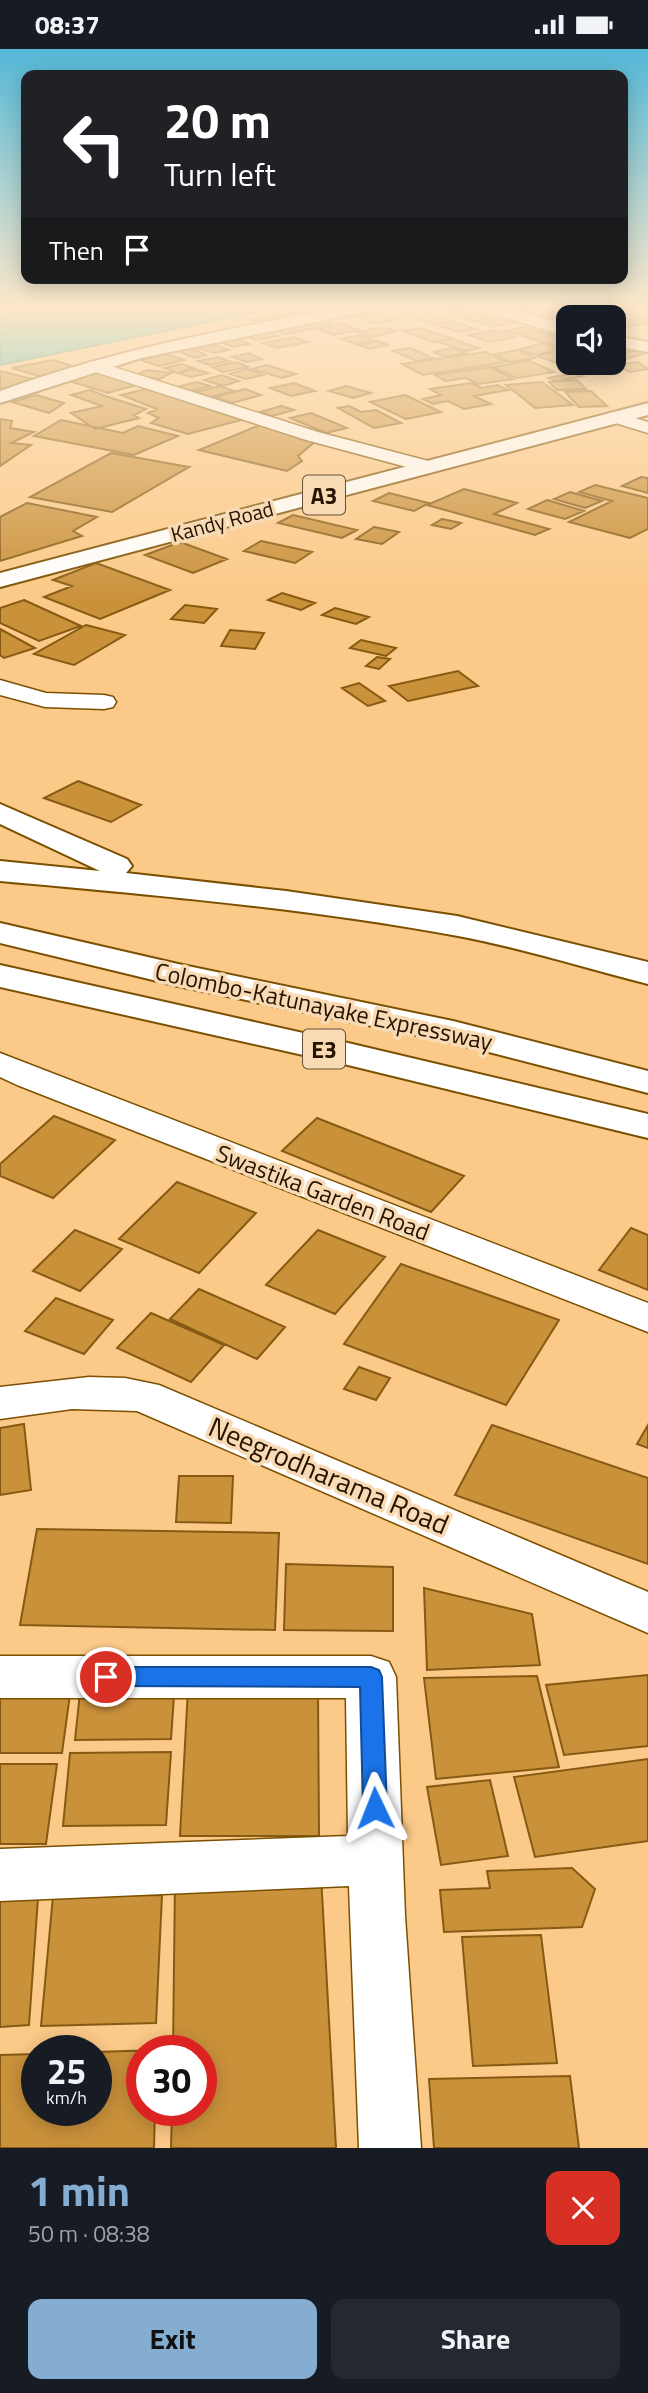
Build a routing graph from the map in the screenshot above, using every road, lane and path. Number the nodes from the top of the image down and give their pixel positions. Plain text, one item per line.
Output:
1 (210, 403) edge
2 (648, 409) edge
3 (615, 417) junction
4 (648, 428) edge
5 (429, 467) junction
6 (0, 580) edge
7 (0, 687) edge
8 (104, 702) dead end
9 (0, 813) edge
10 (0, 855) edge
11 (116, 866) junction
12 (0, 871) edge
13 (0, 933) edge
14 (648, 954) edge
15 (648, 972) edge
16 (0, 976) edge
17 (0, 1063) edge
18 (648, 1081) edge
19 (648, 1126) edge
20 (648, 1318) edge
21 (0, 1403) edge
22 (648, 1613) edge
23 (0, 1677) edge
24 (376, 1860) junction
25 (0, 1875) edge
26 (390, 2148) edge

1 - 5 street
2 - 3 main road, Kandy Road / A3
3 - 4 street
3 - 5 main road, Kandy Road / A3
5 - 6 main road, Kandy Road / A3
7 - 8 street
9 - 11 main road
10 - 11 main road
11 - 14 main road
12 - 15 main road
13 - 18 main road, Colombo-Katunayake Expressway / E3
16 - 19 main road, Colombo-Katunayake Expressway / E3
17 - 20 street, Swastika Garden Road
21 - 22 street, Neegrodharama Road
23 - 24 street
24 - 25 street
24 - 26 street

